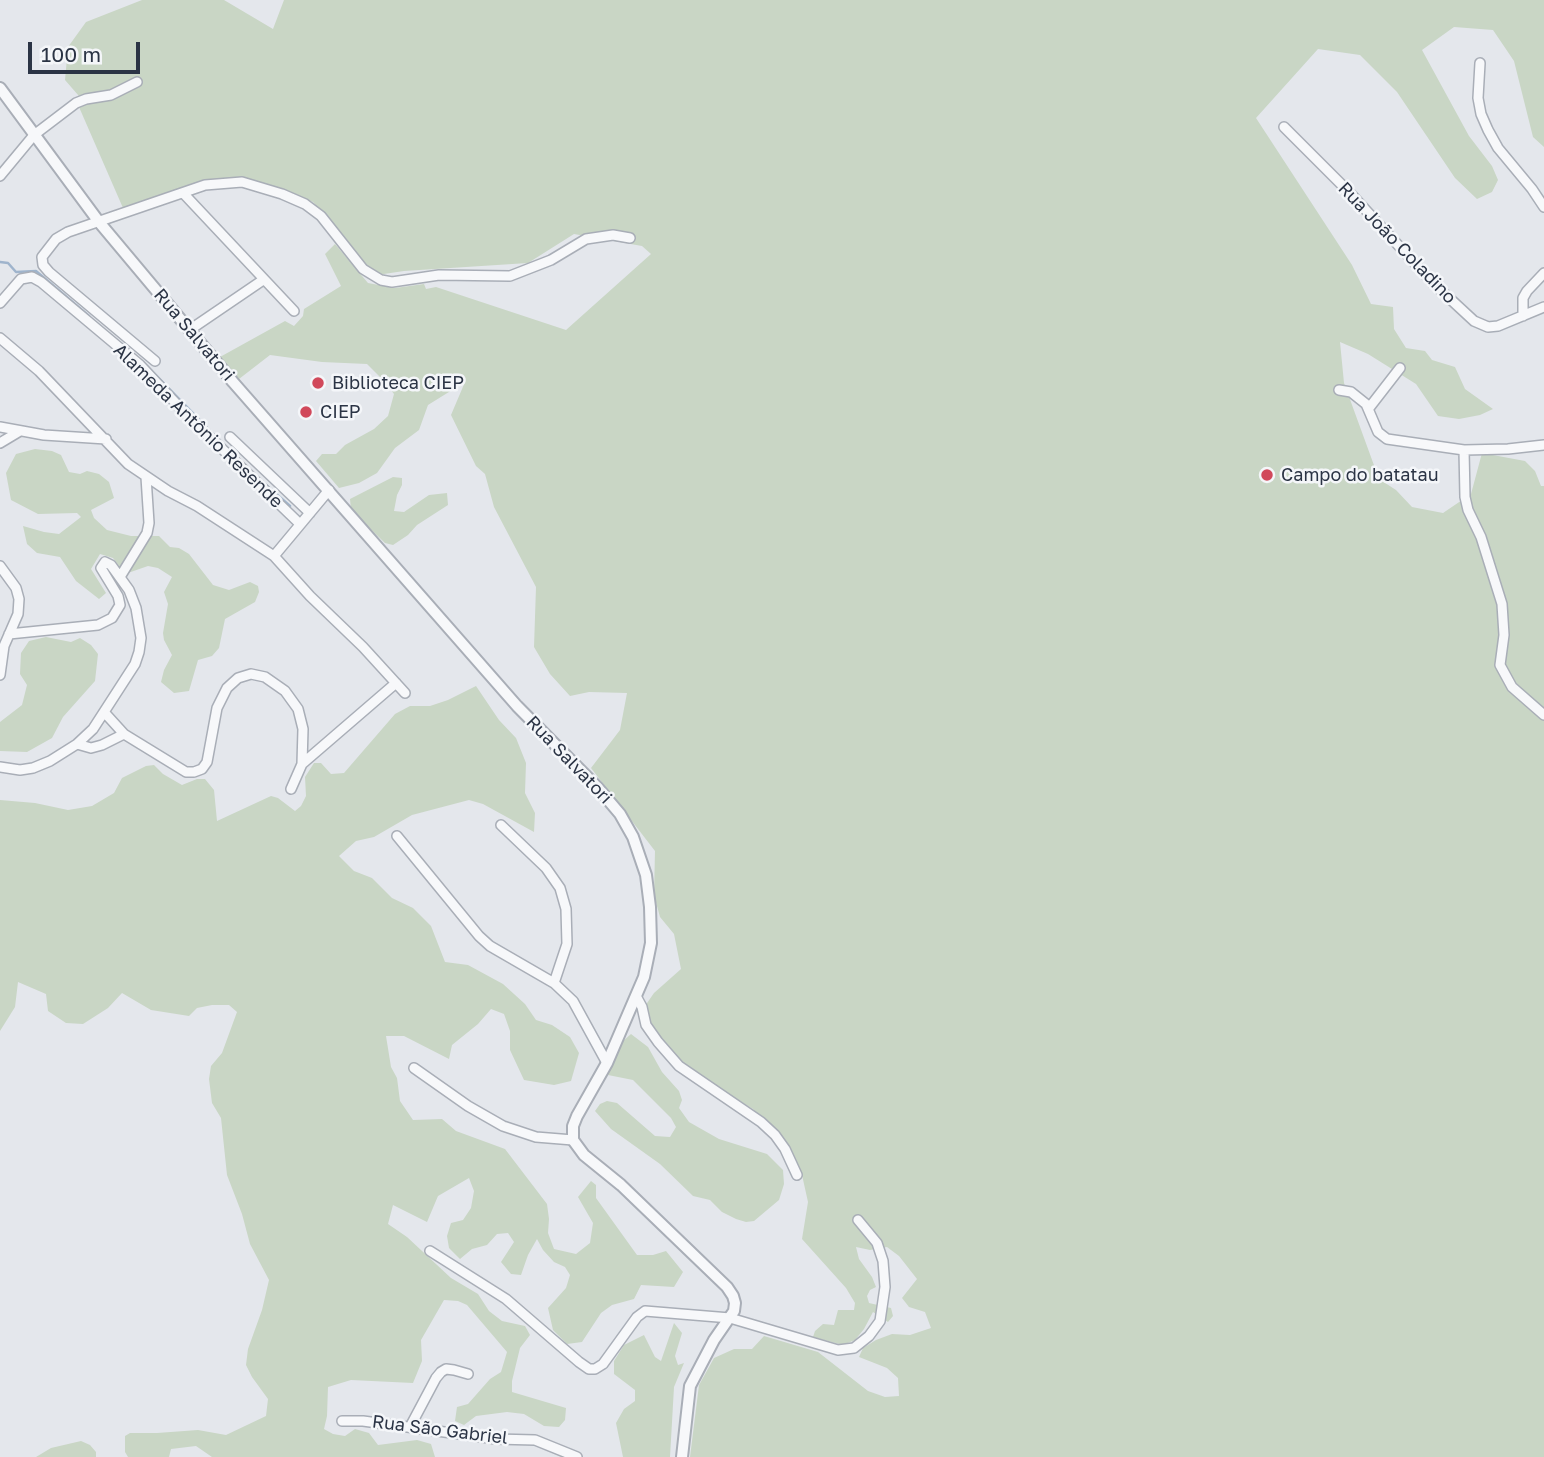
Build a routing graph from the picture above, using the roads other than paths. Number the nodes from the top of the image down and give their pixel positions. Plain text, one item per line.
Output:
1 (1480, 63) dead end
2 (137, 82) dead end
3 (0, 88) edge
4 (1284, 127) dead end
5 (34, 135) junction
6 (0, 176) edge
7 (184, 194) junction
8 (1544, 207) edge
9 (99, 222) junction
10 (630, 238) dead end
11 (1544, 273) edge
12 (263, 280) junction
13 (0, 303) edge
14 (1544, 307) edge
15 (294, 311) dead end
16 (1523, 316) junction
17 (191, 330) junction
18 (0, 338) edge
19 (155, 361) dead end
20 (1401, 368) dead end
21 (1339, 390) dead end
22 (1369, 408) junction
23 (0, 427) edge
24 (20, 431) junction
25 (230, 437) dead end
26 (106, 439) junction
27 (0, 443) edge
28 (1544, 446) edge
29 (1464, 450) junction
30 (146, 477) junction
31 (329, 490) junction
32 (310, 513) junction
33 (300, 524) junction
34 (274, 556) junction
35 (0, 566) edge
36 (120, 577) junction
37 (9, 634) junction
38 (0, 675) edge
39 (396, 683) junction
40 (405, 693) dead end
41 (104, 712) junction
42 (1544, 715) edge
43 (124, 734) junction
44 (77, 744) junction
45 (302, 764) junction
46 (0, 766) edge
47 (291, 789) dead end
48 (501, 825) dead end
49 (397, 836) dead end
50 (554, 983) junction
51 (636, 996) junction
52 (607, 1063) junction
53 (414, 1068) dead end
54 (573, 1140) junction
55 (797, 1175) dead end
56 (858, 1220) dead end
57 (430, 1251) dead end
58 (730, 1318) junction
59 (468, 1374) dead end
60 (342, 1421) dead end
61 (411, 1426) junction
62 (578, 1457) edge
63 (682, 1457) edge

1 - 8 street
2 - 5 street
3 - 5 street, Rua Salvatori
4 - 16 street, Rua João Coladino
5 - 6 street
5 - 9 street, Rua Salvatori
7 - 9 street
7 - 10 street
7 - 12 street
9 - 17 street, Rua Salvatori
9 - 19 street, Alameda Antônio Resende
11 - 16 street
12 - 15 street
12 - 17 street
13 - 33 street, Alameda Antônio Resende
14 - 16 street, Rua João Coladino
17 - 31 street, Rua Salvatori
18 - 26 street
20 - 22 street
21 - 22 street
22 - 29 street
23 - 24 street
24 - 26 street
24 - 27 street
25 - 32 street, Alameda Antônio Resende
26 - 30 street
28 - 29 street
29 - 42 street
30 - 34 street
30 - 36 street
31 - 32 street
31 - 51 street, Rua Salvatori
32 - 33 street
33 - 34 street
34 - 39 street
35 - 37 street
36 - 37 street
36 - 41 street
37 - 38 street
39 - 40 street
39 - 45 street
41 - 43 street
41 - 44 street
43 - 44 street
43 - 45 street
44 - 46 street
45 - 47 street
48 - 50 street
49 - 50 street
50 - 52 street
51 - 52 street, Rua Salvatori
51 - 55 street
52 - 54 street, Rua Salvatori
53 - 54 street
54 - 58 street
56 - 58 street
57 - 58 street
58 - 63 street
59 - 61 street
60 - 61 street, Rua São Gabriel
61 - 62 street, Rua São Gabriel

